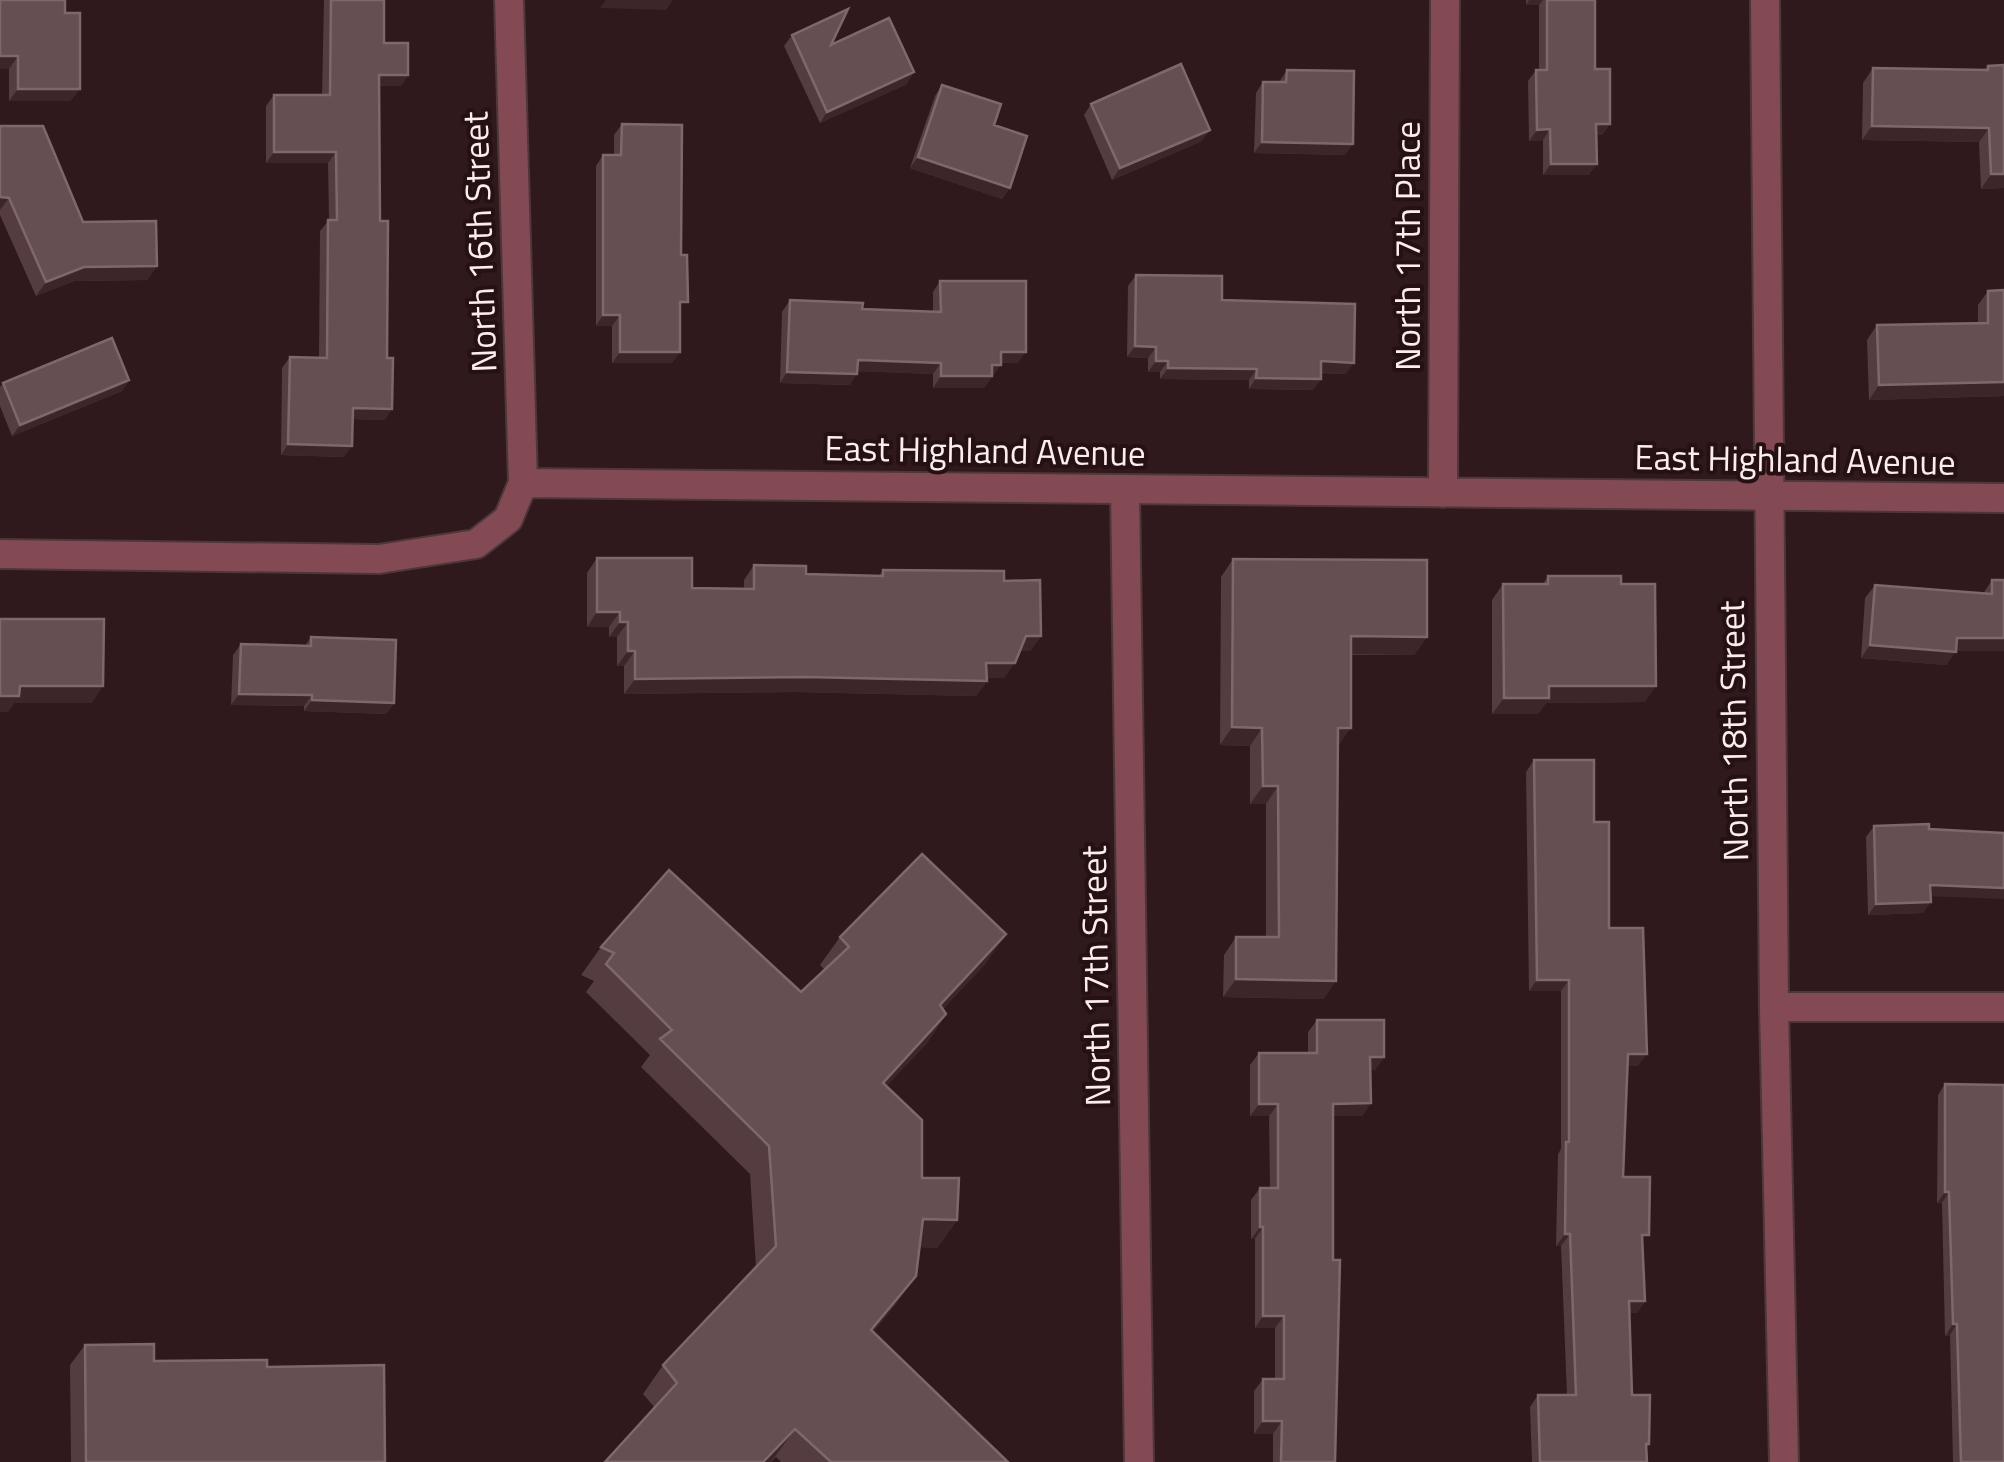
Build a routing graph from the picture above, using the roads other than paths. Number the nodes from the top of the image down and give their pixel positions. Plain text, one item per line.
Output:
1 (510, 0) edge
2 (1445, 0) edge
3 (1765, 0) edge
4 (522, 483) junction
5 (1125, 489) junction
6 (1443, 492) junction
7 (1768, 497) junction
8 (2004, 498) edge
9 (0, 554) edge
10 (1774, 1007) junction
11 (2004, 1007) edge
12 (1139, 1462) edge
13 (1784, 1462) edge

1 - 4 street, North 16th Street
2 - 6 street, North 17th Place
3 - 7 street, North 18th Street
4 - 5 street, East Highland Avenue
4 - 9 street
5 - 6 street, East Highland Avenue
5 - 12 street, North 17th Street
6 - 7 street, East Highland Avenue
7 - 8 street, East Highland Avenue
7 - 10 street, North 18th Street
10 - 11 street
10 - 13 street, North 18th Street

